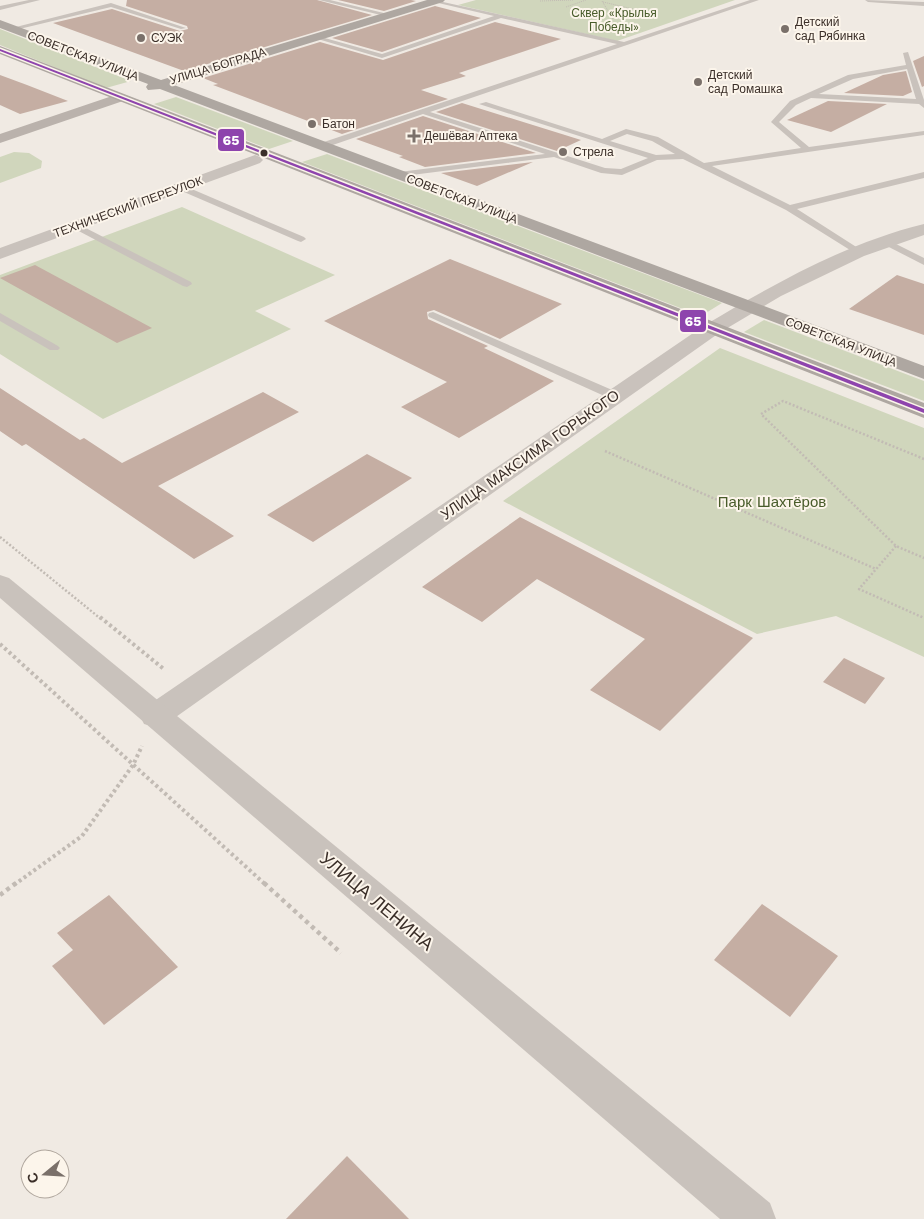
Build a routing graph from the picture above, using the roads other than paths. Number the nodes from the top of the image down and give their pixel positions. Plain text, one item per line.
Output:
1 (37, 0) edge
2 (322, 0) edge
3 (437, 0) edge
4 (756, 0) edge
5 (868, 0) edge
6 (924, 4) edge
7 (0, 8) edge
8 (390, 15) junction
9 (500, 16) junction
10 (6, 26) edge
11 (183, 28) dead end
12 (314, 37) junction
13 (625, 44) junction
14 (0, 50) edge
15 (906, 53) dead end
16 (910, 67) junction
17 (158, 85) junction
18 (810, 96) junction
19 (118, 98) junction
20 (483, 104) dead end
21 (922, 104) edge
22 (423, 112) junction
23 (924, 132) edge
24 (0, 139) edge
25 (603, 141) junction
26 (321, 146) junction
27 (806, 149) junction
28 (555, 155) junction
29 (684, 156) junction
30 (656, 158) junction
31 (256, 160) dead end
32 (704, 165) junction
33 (399, 175) junction
34 (924, 175) edge
35 (180, 187) junction
36 (789, 208) junction
37 (76, 226) junction
38 (924, 230) edge
39 (301, 239) dead end
40 (886, 242) junction
41 (858, 252) junction
42 (0, 254) edge
43 (924, 262) edge
44 (187, 284) dead end
45 (749, 307) junction
46 (433, 315) dead end
47 (0, 316) edge
48 (712, 328) junction
49 (54, 348) dead end
50 (924, 373) edge
51 (615, 396) junction
52 (924, 411) edge
53 (0, 584) edge
54 (155, 716) junction
55 (754, 1219) edge

1 - 7 lane
2 - 8 lane
3 - 8 main road, УЛИЦА БОГРАДА
3 - 9 lane
4 - 13 lane
5 - 6 lane
8 - 12 main road, УЛИЦА БОГРАДА
9 - 12 lane
9 - 13 lane
10 - 11 lane
10 - 17 main road, СОВЕТСКАЯ УЛИЦА
12 - 17 main road, УЛИЦА БОГРАДА
13 - 22 lane
14 - 19 main road, СОВЕТСКАЯ УЛИЦА
15 - 16 lane
16 - 18 lane
16 - 21 lane
17 - 19 main road, УЛИЦА БОГРАДА
17 - 26 main road, СОВЕТСКАЯ УЛИЦА
18 - 21 lane
18 - 27 lane
19 - 24 main road, УЛИЦА БОГРАДА
19 - 48 main road, СОВЕТСКАЯ УЛИЦА
20 - 25 lane
22 - 26 lane
22 - 28 lane
23 - 27 lane
25 - 29 lane
25 - 30 lane
26 - 33 main road, СОВЕТСКАЯ УЛИЦА
27 - 32 lane
28 - 30 lane
28 - 33 lane
29 - 30 lane
29 - 32 lane
31 - 35 street, ТЕХНИЧЕСКИЙ ПЕРЕУЛОК
32 - 36 lane
33 - 45 main road, СОВЕТСКАЯ УЛИЦА
34 - 36 lane
35 - 37 street, ТЕХНИЧЕСКИЙ ПЕРЕУЛОК
35 - 39 lane
36 - 41 lane
37 - 42 street, ТЕХНИЧЕСКИЙ ПЕРЕУЛОК
37 - 44 lane
38 - 40 street, УЛИЦА МАКСИМА ГОРЬКОГО
40 - 41 street, УЛИЦА МАКСИМА ГОРЬКОГО
40 - 43 lane
41 - 45 street, УЛИЦА МАКСИМА ГОРЬКОГО
45 - 48 street, УЛИЦА МАКСИМА ГОРЬКОГО
45 - 50 main road, СОВЕТСКАЯ УЛИЦА
46 - 51 lane
47 - 49 lane
48 - 51 street, УЛИЦА МАКСИМА ГОРЬКОГО
48 - 52 main road, СОВЕТСКАЯ УЛИЦА
51 - 54 street, УЛИЦА МАКСИМА ГОРЬКОГО
53 - 54 street, УЛИЦА ЛЕНИНА
54 - 55 street, УЛИЦА ЛЕНИНА

